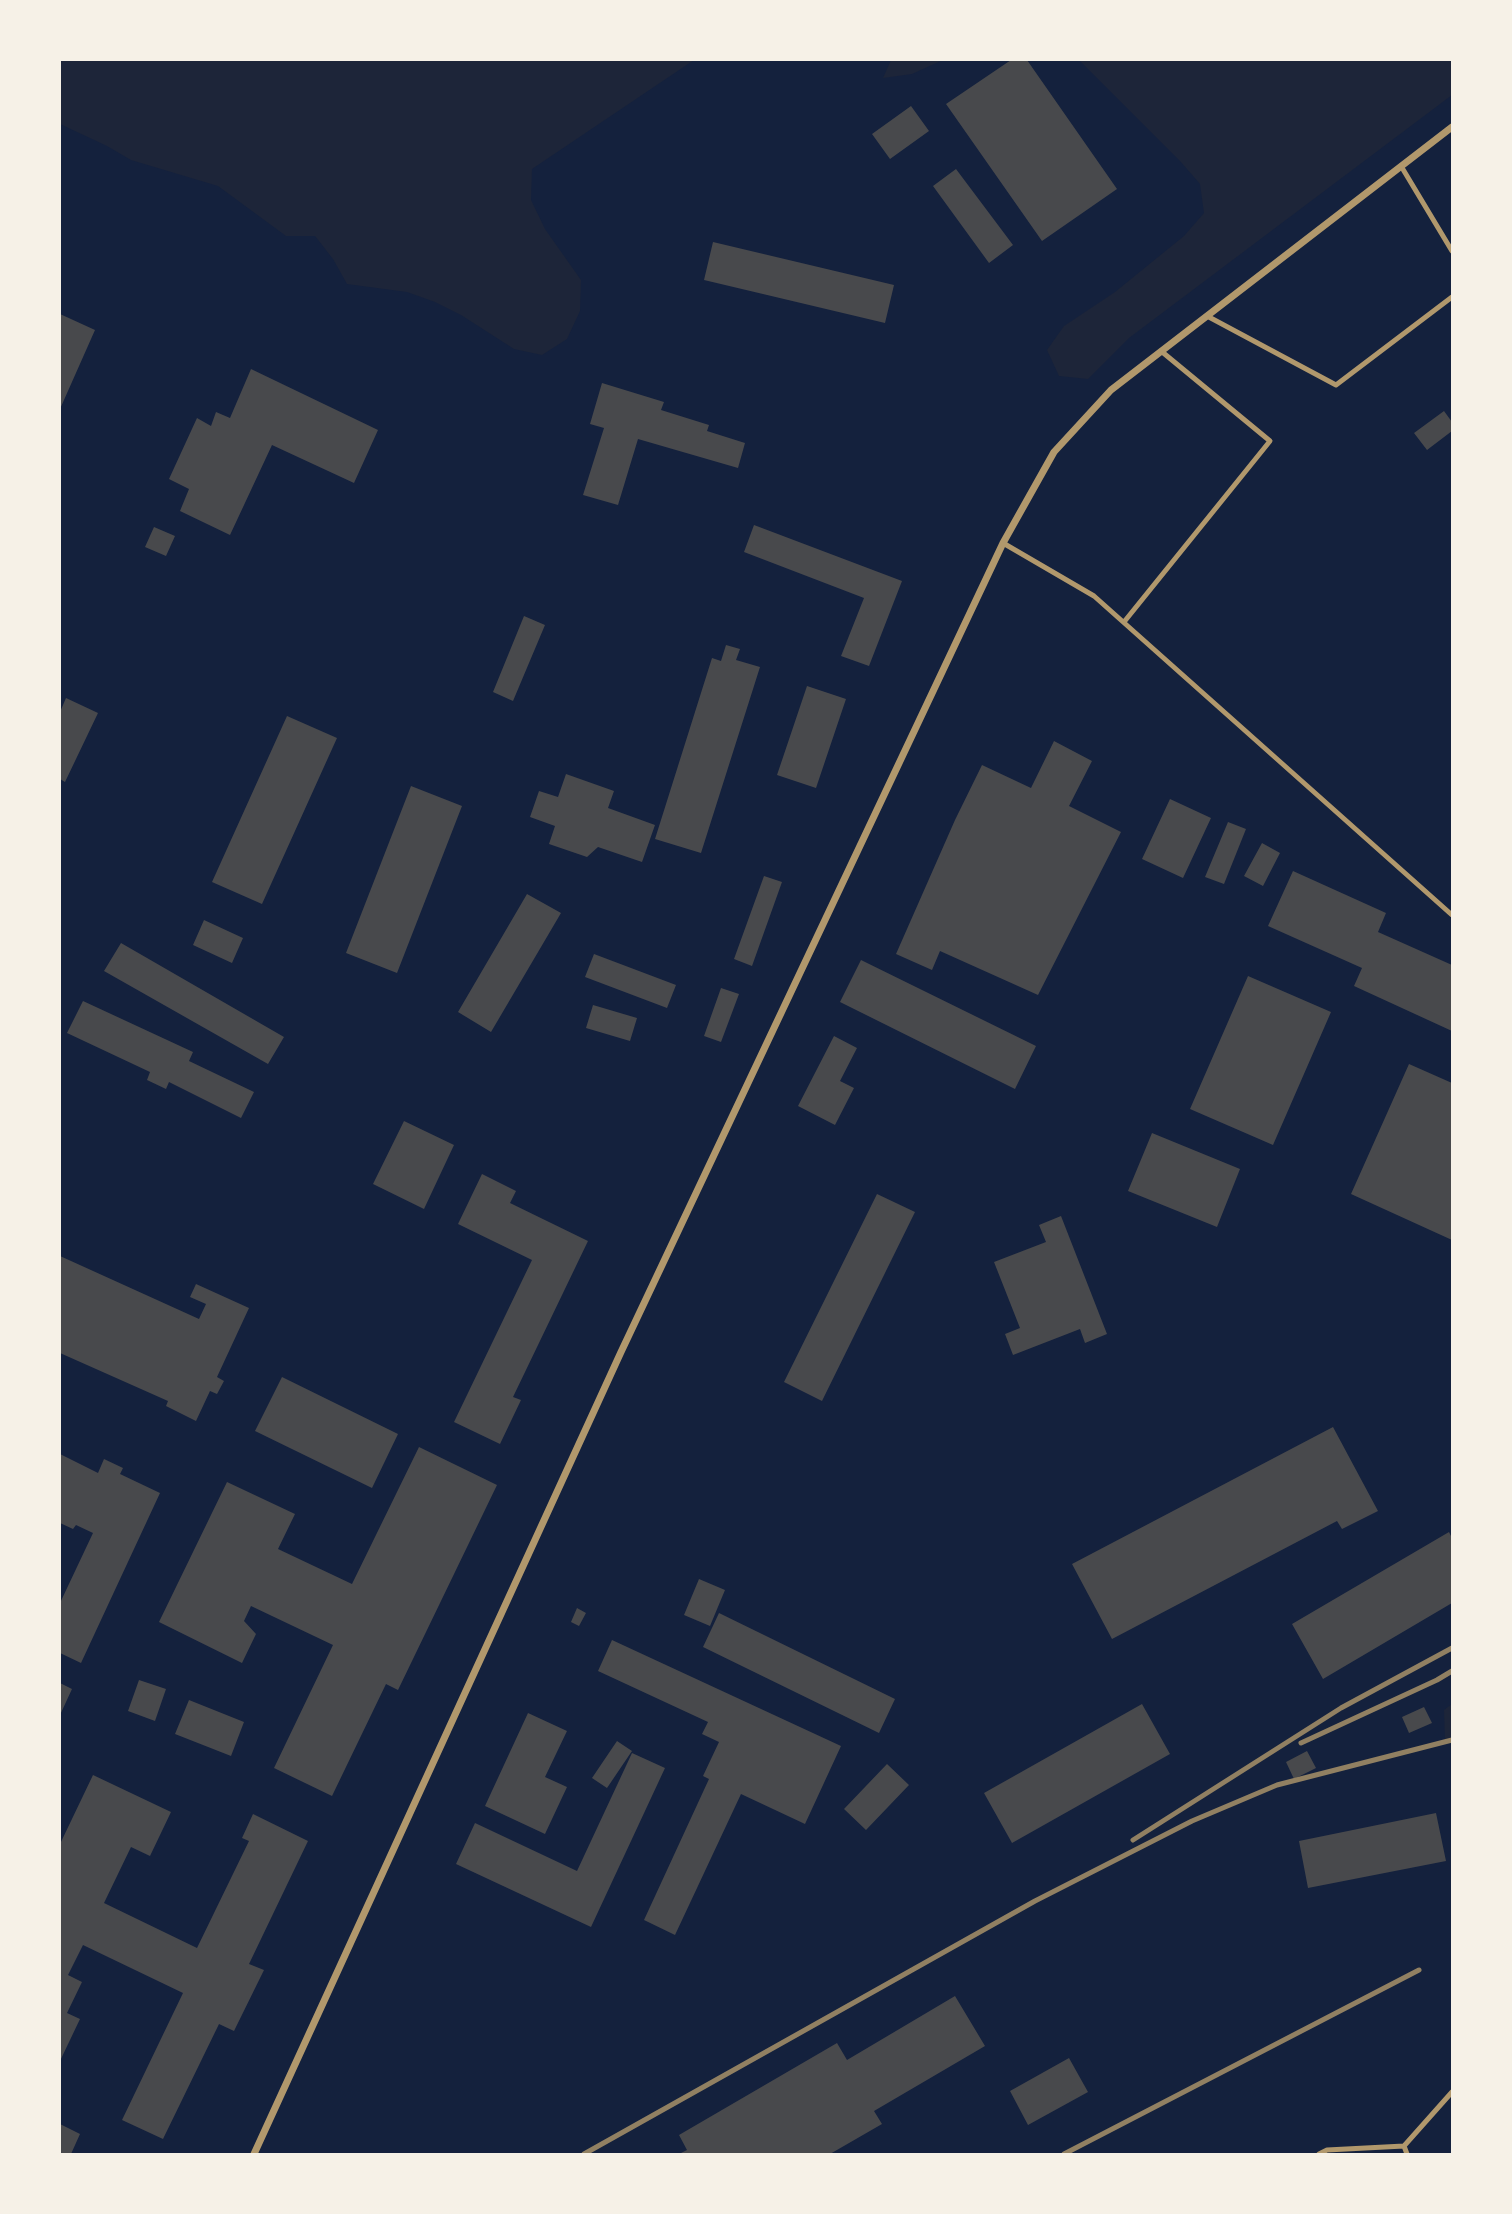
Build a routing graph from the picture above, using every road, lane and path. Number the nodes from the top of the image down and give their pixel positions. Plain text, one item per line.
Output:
1 (1452, 127) edge
2 (1401, 166) junction
3 (1452, 251) edge
4 (1452, 297) edge
5 (1207, 316) junction
6 (1161, 351) junction
7 (1003, 543) junction
8 (1124, 622) junction
9 (1452, 915) edge
10 (1452, 2092) edge
11 (1404, 2146) junction
12 (254, 2154) edge
13 (1319, 2154) edge
14 (1407, 2154) edge

1 - 2 street
2 - 3 lane
2 - 5 street
4 - 5 lane
5 - 6 street
6 - 7 street
6 - 8 lane
7 - 8 lane
7 - 12 street
8 - 9 lane
10 - 11 lane
11 - 13 lane
11 - 14 lane

